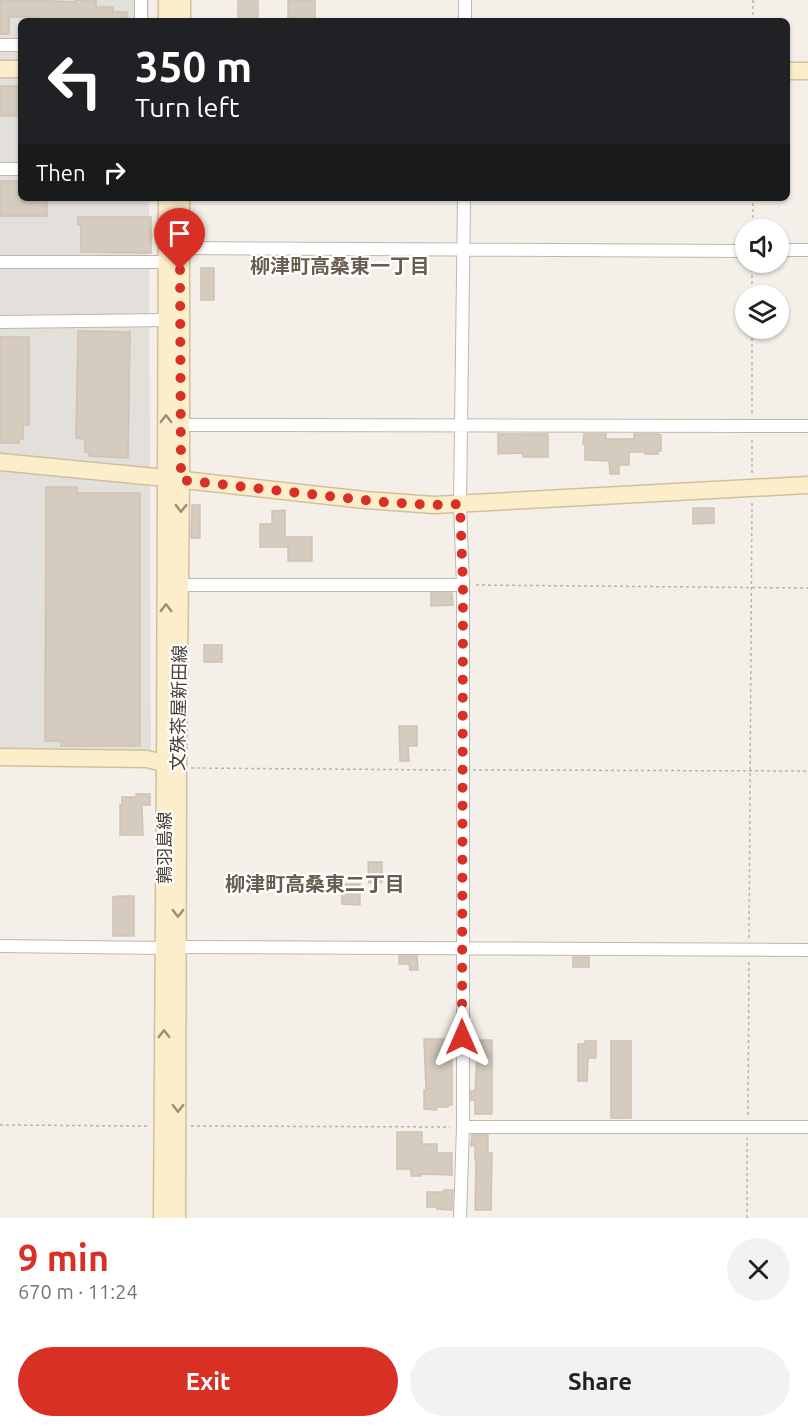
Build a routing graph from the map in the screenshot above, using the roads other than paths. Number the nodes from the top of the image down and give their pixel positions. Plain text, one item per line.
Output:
1 (141, 0) edge
2 (167, 0) edge
3 (182, 0) edge
4 (465, 0) edge
5 (141, 18) edge
6 (167, 18) edge
7 (182, 18) edge
8 (465, 18) edge
9 (0, 45) edge
10 (18, 45) edge
11 (0, 69) edge
12 (18, 69) edge
13 (790, 71) edge
14 (808, 71) edge
15 (0, 169) edge
16 (18, 169) edge
17 (167, 201) edge
18 (181, 201) edge
19 (464, 201) edge
20 (180, 248) junction
21 (464, 249) junction
22 (789, 250) edge
23 (808, 250) edge
24 (735, 251) edge
25 (0, 262) edge
26 (161, 262) dead end
27 (167, 320) junction
28 (0, 322) edge
29 (181, 425) junction
30 (461, 425) junction
31 (808, 426) edge
32 (0, 462) edge
33 (174, 479) junction
34 (808, 485) edge
35 (460, 504) junction
36 (180, 585) junction
37 (463, 585) junction
38 (0, 757) edge
39 (172, 766) junction
40 (0, 946) edge
41 (171, 947) junction
42 (462, 948) junction
43 (808, 950) edge
44 (171, 1126) junction
45 (463, 1127) junction
46 (808, 1127) edge
47 (162, 1218) edge
48 (177, 1218) edge
49 (460, 1218) edge

1 - 5 street
2 - 6 main road
3 - 7 main road
4 - 8 street
9 - 10 street
11 - 12 main road
13 - 14 main road
15 - 16 street
17 - 27 main road
18 - 20 main road, 文殊茶屋新田線
19 - 21 street
20 - 21 street
20 - 29 main road, 文殊茶屋新田線
21 - 24 street
21 - 30 street
22 - 23 street
25 - 26 street
27 - 28 street
33 -> 27 main road
29 - 30 street
29 - 33 main road, 文殊茶屋新田線
30 - 31 street
30 - 35 street
32 - 33 main road
33 - 35 main road
33 -> 36 main road, 文殊茶屋新田線
39 -> 33 main road
34 - 35 main road
35 - 37 street
36 - 37 street
36 - 39 main road, 文殊茶屋新田線
37 - 42 street
38 - 39 main road
39 - 41 main road, 文殊茶屋新田線
40 - 41 street
41 - 42 street
41 - 44 main road
42 - 43 street
42 - 45 street
44 - 47 main road
44 - 48 main road
45 - 46 street
45 - 49 street

